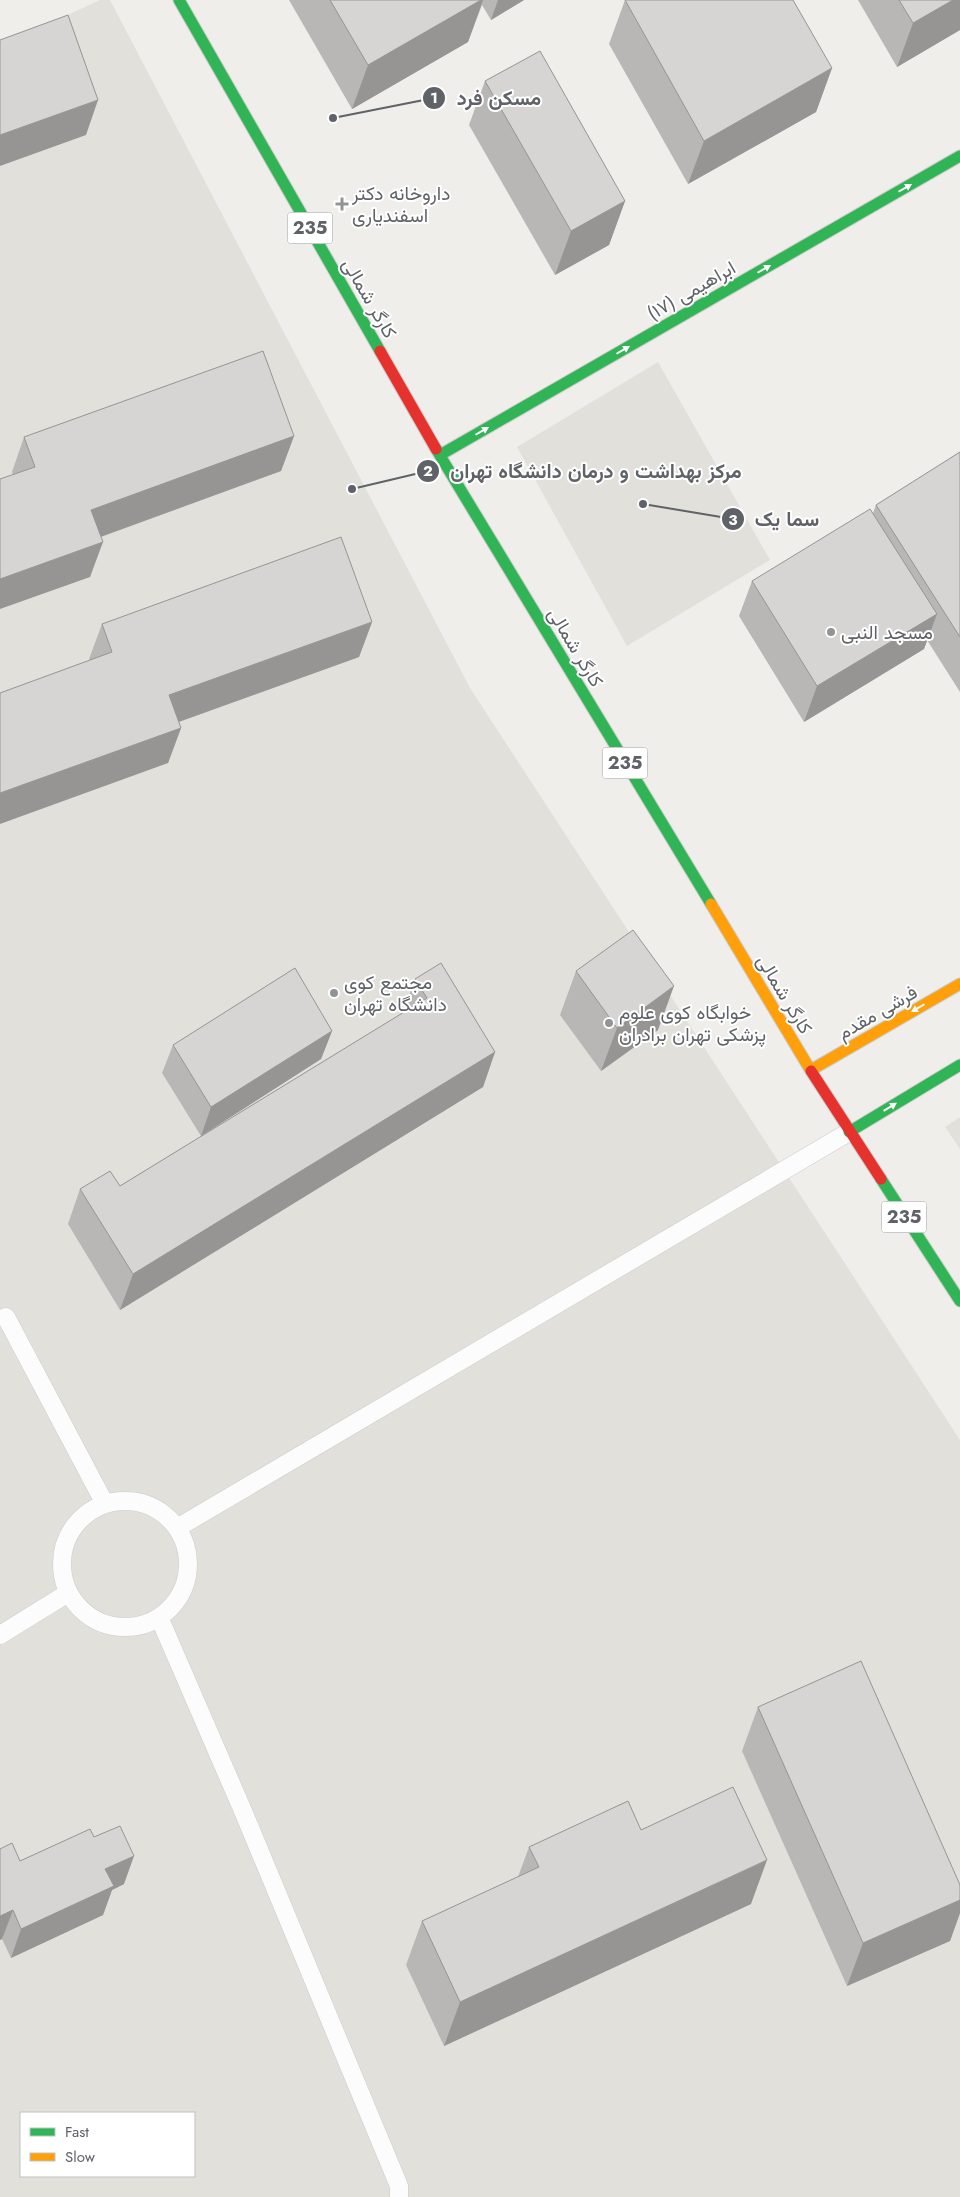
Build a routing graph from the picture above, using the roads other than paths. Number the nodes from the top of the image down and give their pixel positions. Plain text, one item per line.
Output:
1 (179, 0) edge
2 (960, 156) edge
3 (440, 455) junction
4 (960, 984) edge
5 (960, 1065) edge
6 (811, 1070) junction
7 (849, 1132) junction
8 (960, 1301) edge
9 (6, 1317) dead end
10 (105, 1504) junction
11 (177, 1528) junction
12 (68, 1593) junction
13 (159, 1618) junction
14 (0, 1635) edge
15 (399, 2197) edge

1 - 3 main road, کارگر شمالی / 235
3 -> 2 main road, ابراهیمی (۱۷)
3 - 6 main road, کارگر شمالی / 235
4 -> 6 main road, فرشی مقدم
7 -> 5 main road
6 - 7 main road, کارگر شمالی / 235
7 - 8 main road, کارگر شمالی / 235
7 - 11 lane
9 - 10 lane
10 - 11 lane
10 - 12 lane
11 - 13 lane
12 - 13 lane
12 - 14 lane
13 - 15 lane

